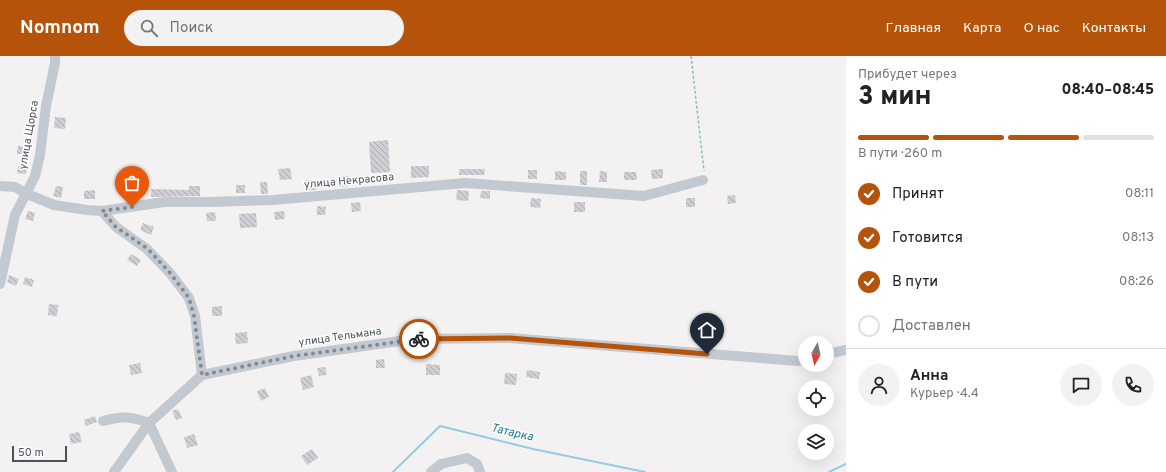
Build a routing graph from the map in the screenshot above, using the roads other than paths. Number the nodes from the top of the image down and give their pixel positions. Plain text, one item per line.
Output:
1 (55, 56) edge
2 (703, 180) road end
3 (0, 186) edge
4 (27, 194) junction
5 (102, 211) junction
6 (0, 284) edge
7 (846, 350) edge
8 (834, 353) edge
9 (798, 361) edge
10 (202, 375) junction
11 (103, 421) dead end
12 (149, 423) junction
13 (114, 472) edge
14 (172, 472) edge
15 (431, 472) edge
16 (480, 472) edge

1 - 4 street, улица Щорса
2 - 5 street, улица Некрасова
3 - 4 street, улица Некрасова
4 - 5 street, улица Некрасова
4 - 6 street, улица Щорса
5 - 10 street
7 - 8 street
9 - 10 street, улица Тельмана
10 - 12 street
11 - 12 street
12 - 13 street
12 - 14 street
15 - 16 street

